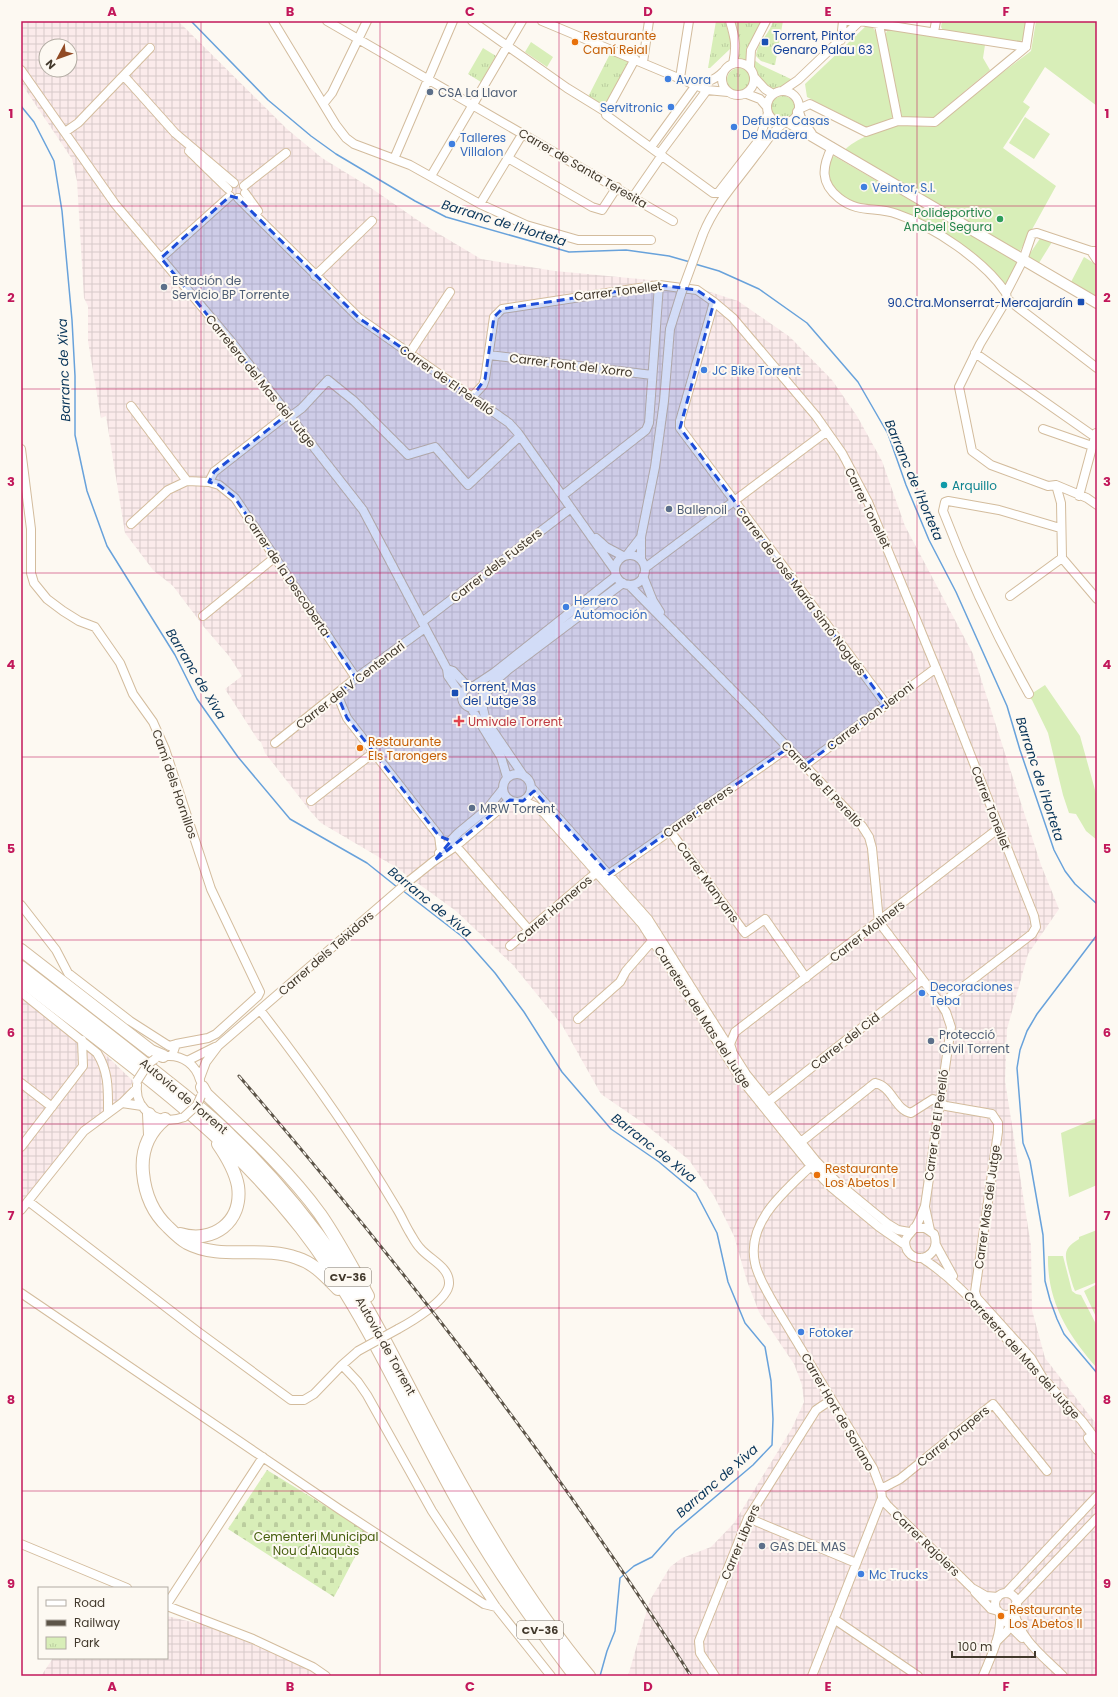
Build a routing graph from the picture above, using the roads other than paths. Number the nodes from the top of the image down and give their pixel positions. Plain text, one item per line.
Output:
1 (273, 21) edge
2 (327, 21) edge
3 (367, 21) edge
4 (453, 21) edge
5 (472, 21) edge
6 (522, 21) edge
7 (542, 21) edge
8 (649, 21) edge
9 (689, 21) edge
10 (730, 21) edge
11 (766, 21) edge
12 (843, 21) edge
13 (847, 21) edge
14 (860, 21) edge
15 (936, 21) edge
16 (1030, 21) edge
17 (553, 23) edge
18 (879, 25) junction
19 (934, 32) junction
20 (358, 39) junction
21 (841, 40) junction
22 (507, 46) junction
23 (1026, 47) junction
24 (150, 48) dead end
25 (639, 61) junction
26 (733, 64) junction
27 (750, 67) junction
28 (21, 70) edge
29 (724, 71) junction
30 (124, 76) junction
31 (755, 78) junction
32 (430, 79) junction
33 (684, 79) junction
34 (798, 81) junction
35 (696, 85) junction
36 (707, 90) junction
37 (782, 91) junction
38 (728, 92) junction
39 (747, 94) junction
40 (774, 94) junction
41 (794, 96) junction
42 (324, 103) junction
43 (473, 104) junction
44 (799, 110) junction
45 (606, 112) junction
46 (768, 112) junction
47 (898, 121) junction
48 (786, 123) junction
49 (65, 132) junction
50 (523, 133) junction
51 (812, 136) junction
52 (765, 142) junction
53 (651, 147) junction
54 (832, 147) junction
55 (286, 153) dead end
56 (661, 154) junction
57 (508, 158) junction
58 (394, 159) junction
59 (431, 176) junction
60 (617, 187) junction
61 (237, 191) junction
62 (633, 197) junction
63 (480, 204) junction
64 (673, 221) dead end
65 (372, 222) dead end
66 (651, 240) dead end
67 (1094, 251) edge
68 (161, 258) junction
69 (1023, 260) junction
70 (1097, 260) edge
71 (315, 276) junction
72 (658, 285) junction
73 (450, 292) dead end
74 (1007, 296) junction
75 (714, 302) junction
76 (1097, 303) edge
77 (975, 353) junction
78 (408, 354) junction
79 (489, 355) junction
80 (1097, 368) edge
81 (652, 375) junction
82 (472, 397) junction
83 (131, 406) dead end
84 (289, 415) junction
85 (1043, 429) dead end
86 (826, 432) junction
87 (1096, 434) edge
88 (520, 436) junction
89 (1092, 446) junction
90 (21, 449) edge
91 (187, 481) junction
92 (209, 482) junction
93 (1056, 485) junction
94 (562, 496) junction
95 (1079, 496) junction
96 (735, 502) junction
97 (1097, 505) edge
98 (570, 508) junction
99 (131, 524) dead end
100 (1060, 528) junction
101 (586, 529) junction
102 (641, 537) junction
103 (625, 555) junction
104 (274, 558) junction
105 (1062, 558) junction
106 (641, 559) junction
107 (644, 572) junction
108 (615, 573) junction
109 (626, 584) junction
110 (1010, 596) dead end
111 (1097, 599) edge
112 (204, 616) dead end
113 (666, 621) junction
114 (423, 625) junction
115 (936, 668) junction
116 (447, 669) junction
117 (356, 678) junction
118 (471, 687) junction
119 (337, 694) junction
120 (1029, 694) dead end
121 (461, 695) junction
122 (483, 700) junction
123 (886, 704) junction
124 (471, 708) junction
125 (275, 743) dead end
126 (788, 748) junction
127 (373, 753) junction
128 (805, 765) junction
129 (523, 775) junction
130 (507, 777) junction
131 (531, 787) junction
132 (502, 790) junction
133 (510, 800) junction
134 (311, 801) dead end
135 (523, 801) junction
136 (999, 828) junction
137 (670, 831) junction
138 (458, 834) junction
139 (439, 836) junction
140 (456, 846) junction
141 (441, 851) junction
142 (434, 861) junction
143 (597, 872) junction
144 (609, 874) junction
145 (21, 905) edge
146 (879, 922) junction
147 (529, 930) junction
148 (653, 940) junction
149 (510, 946) dead end
150 (21, 950) edge
151 (21, 967) edge
152 (806, 978) junction
153 (21, 980) edge
154 (922, 980) junction
155 (21, 992) edge
156 (47, 1001) junction
157 (941, 1004) junction
158 (260, 1010) junction
159 (578, 1019) dead end
160 (718, 1030) junction
161 (735, 1032) junction
162 (82, 1040) junction
163 (176, 1044) junction
164 (218, 1046) junction
165 (732, 1051) junction
166 (163, 1057) junction
167 (187, 1061) junction
168 (21, 1083) edge
169 (137, 1085) junction
170 (201, 1087) junction
171 (768, 1102) junction
172 (940, 1102) junction
173 (122, 1103) junction
174 (52, 1107) junction
175 (146, 1110) junction
176 (108, 1111) junction
177 (164, 1120) junction
178 (150, 1134) junction
179 (801, 1142) junction
180 (21, 1147) edge
181 (811, 1166) junction
182 (28, 1201) junction
183 (925, 1206) junction
184 (21, 1210) edge
185 (912, 1230) junction
186 (930, 1230) junction
187 (173, 1231) junction
188 (905, 1244) junction
189 (936, 1246) junction
190 (922, 1258) junction
191 (962, 1289) junction
192 (21, 1292) edge
193 (342, 1365) junction
194 (1044, 1380) junction
195 (831, 1400) junction
196 (1070, 1408) junction
197 (1097, 1441) edge
198 (1097, 1450) edge
199 (263, 1457) junction
200 (1047, 1471) dead end
201 (881, 1493) junction
202 (1097, 1496) edge
203 (472, 1503) junction
204 (1084, 1510) junction
205 (1097, 1517) edge
206 (748, 1518) junction
207 (21, 1544) edge
208 (493, 1561) junction
209 (856, 1563) junction
210 (125, 1587) edge
211 (972, 1588) junction
212 (1006, 1593) junction
213 (998, 1597) junction
214 (168, 1603) edge
215 (168, 1605) edge
216 (496, 1607) junction
217 (1015, 1610) junction
218 (1000, 1612) junction
219 (834, 1619) junction
220 (1010, 1626) junction
221 (1018, 1634) junction
222 (1004, 1636) junction
223 (1026, 1640) junction
224 (996, 1642) junction
225 (578, 1671) edge
226 (326, 1676) edge
227 (551, 1676) edge
228 (589, 1676) edge
229 (715, 1676) edge
230 (812, 1676) edge
231 (918, 1676) edge
232 (983, 1676) edge
233 (1063, 1676) edge

1 - 42 street
2 - 20 street, Carrer de Santa Teresita
3 - 20 street
4 - 32 street
5 - 22 street
6 - 22 street
7 - 17 street
8 - 25 street
9 - 33 street
10 - 26 street
11 - 27 street
12 - 21 street
13 - 14 street
14 - 18 street
14 - 21 street
15 - 19 street
16 - 23 street
17 - 25 street
18 - 19 street
18 - 47 street
19 - 23 street
20 - 32 street, Carrer de Santa Teresita
20 - 42 street
21 - 34 street
22 - 43 street
22 - 45 street
23 - 47 street
24 - 30 street
25 - 33 street
25 - 45 street
26 - 27 street
26 - 29 street
27 - 31 street
28 - 49 street, Carretera del Mas del Jutge
29 - 33 street
29 - 38 street
30 - 49 street
30 - 61 street, Carrer de El Perelló
31 - 39 street
31 - 40 street
32 - 43 street, Carrer de Santa Teresita
32 - 58 street
33 - 35 street
34 - 37 street
34 - 41 street
35 - 36 street
35 - 53 street
36 - 38 street
36 - 56 street
37 - 40 street
37 - 41 street
38 - 39 street
39 - 46 street
40 - 46 street
41 - 44 street
42 - 58 street
43 - 50 street, Carrer de Santa Teresita
43 - 59 street
44 - 47 street
44 - 48 street
44 - 51 main road
45 - 53 street
46 - 48 street
46 - 52 street
46 - 56 street
48 - 51 main road
48 - 52 street
49 - 68 street, Carretera del Mas del Jutge
50 - 57 street
50 - 60 street, Carrer de Santa Teresita
51 - 54 main road
52 - 102 street, bridge
53 - 56 street
54 - 69 main road
54 - 74 street
55 - 61 street
56 - 62 street
57 - 60 street
57 - 63 street
58 - 59 street
59 - 63 street
60 - 62 street, Carrer de Santa Teresita
61 - 68 street
61 - 71 street, Carrer de El Perelló
62 - 64 street, Carrer de Santa Teresita
63 - 66 street
65 - 71 street
67 - 69 street
67 - 70 street
68 - 84 street, Carretera del Mas del Jutge
69 - 74 street
69 - 76 main road
71 - 78 street, Carrer de El Perelló
72 - 75 street, Carrer Tonellet
72 - 79 street, Carrer Tonellet
72 - 81 street
73 - 78 street
74 - 77 street
74 - 80 street
75 - 86 street, Carrer Tonellet
75 - 96 street, Carrer de José María Simó Nogués
77 - 87 street
77 - 93 street
78 - 82 street, Carrer de El Perelló
79 - 81 street, Carrer Font del Xorro
79 - 82 street, Carrer Tonellet
81 - 94 street
82 - 88 street, Carrer de El Perelló
83 - 91 street
84 - 88 street
84 - 92 street
84 - 114 street, Carretera del Mas del Jutge
85 - 89 street
86 - 96 street
86 - 115 street, Carrer Tonellet
87 - 89 street
88 - 94 street, Carrer de El Perelló
89 - 95 street
90 - 163 street, Camí dels Hornillos
91 - 92 street
91 - 99 street
92 - 104 street, Carrer de la Descoberta
93 - 95 street
93 - 100 street
94 - 98 street, Carrer de El Perelló
95 - 97 street
96 - 107 street
96 - 123 street, Carrer de José María Simó Nogués
98 - 101 street, Carrer de El Perelló
98 - 114 street, Carrer dels Fusters
100 - 105 street
100 - 120 street
101 - 103 street, Carrer de El Perelló
101 - 108 street, Carrer de El Perelló
102 - 103 street
102 - 106 street
103 - 106 street
103 - 108 street
104 - 112 street
104 - 117 street, Carrer de la Descoberta
105 - 110 street
105 - 111 street
106 - 107 street
107 - 109 street
107 - 113 street, Carrer de El Perelló
108 - 109 street
108 - 118 street
109 - 113 street, Carrer de El Perelló
109 - 122 street
113 - 126 street, Carrer de El Perelló
114 - 116 street, Carretera del Mas del Jutge
114 - 117 street, Carrer del V Centenari
115 - 123 street, Carrer Don Jeroni
115 - 136 street, Carrer Tonellet
116 - 118 street, Carretera del Mas del Jutge
116 - 121 street, Carretera del Mas del Jutge
117 - 119 street, Carrer del V Centenari
118 - 121 street
118 - 122 street
119 - 125 street, Carrer del V Centenari
119 - 127 street
121 - 124 street
122 - 124 street
122 - 129 street
123 - 128 street, Carrer Don Jeroni
124 - 130 street
126 - 128 street, Carrer de El Perelló
126 - 137 street, Carrer Ferrers
127 - 134 street
127 - 139 street
128 - 146 street, Carrer de El Perelló
129 - 130 street
129 - 131 street
130 - 132 street
131 - 135 street
131 - 144 street, Carretera del Mas del Jutge
132 - 133 street
132 - 138 street, Carrer dels Teixidors
133 - 135 street
133 - 140 street, Carrer dels Teixidors
135 - 143 street, Carretera del Mas del Jutge
136 - 146 street, Carrer Moliners
136 - 157 street, Carrer Tonellet
137 - 144 street, Carrer Ferrers
137 - 152 street, Carrer Manyans
138 - 139 street
138 - 141 street, Carrer dels Teixidors
139 - 141 street
140 - 142 street, Carrer dels Teixidors
140 - 147 street
141 - 142 street, Carrer dels Teixidors
142 - 158 street, Carrer dels Teixidors
143 - 147 street, Carrer Horneros
143 - 148 street, Carretera del Mas del Jutge
144 - 160 street, Carretera del Mas del Jutge
145 - 163 street
146 - 152 street, Carrer Moliners
146 - 154 street, Carrer de El Perelló
147 - 149 street, Carrer Horneros
148 - 159 street
148 - 181 street, Carretera del Mas del Jutge
150 - 166 highway
151 - 203 highway, Autovia de Torrent / CV-36
152 - 161 street, Carrer Moliners
153 - 156 highway, Autovia de Torrent / CV-36
154 - 157 street, Carrer de El Perelló
154 - 171 street, Carrer del Cid
155 - 162 street
156 - 187 highway
156 - 208 highway, Autovia de Torrent / CV-36
157 - 172 street, Carrer de El Perelló
158 - 164 street, Carrer dels Teixidors
158 - 193 street, bridge
160 - 161 street
160 - 165 street, Carretera del Mas del Jutge
161 - 165 street
162 - 174 street
162 - 176 street
163 - 166 street
164 - 167 street, Carrer dels Teixidors
164 - 170 street, Carrer dels Teixidors
165 - 171 street, Carretera del Mas del Jutge
166 - 167 street
166 - 169 street, bridge
167 - 170 street
168 - 174 street
169 - 173 street
169 - 175 street
170 - 177 street, bridge
170 - 203 highway
171 - 179 street, Carretera del Mas del Jutge
172 - 179 street
172 - 183 street, Carrer de El Perelló
172 - 194 street, Carrer Mas del Jutge
173 - 175 street
173 - 176 street
174 - 180 street
175 - 177 street
175 - 178 highway
176 - 182 street
177 - 178 highway
178 - 187 highway
179 - 185 street, Carretera del Mas del Jutge
181 - 188 street, Carretera del Mas del Jutge
181 - 195 street, Carrer Hort de Soriano
182 - 184 street
182 - 193 street
183 - 185 street
183 - 186 street
185 - 186 street
185 - 188 street
186 - 189 street
187 - 208 highway
188 - 190 street
189 - 190 street
189 - 191 street, Carretera del Mas del Jutge
190 - 191 street, Carretera del Mas del Jutge
191 - 194 street, Carretera del Mas del Jutge
192 - 199 street
193 - 216 street
194 - 196 street, Carretera del Mas del Jutge
195 - 201 street, Carrer Hort de Soriano
195 - 206 street, Carrer Librers
196 - 197 street, Carretera del Mas del Jutge
196 - 198 street
199 - 214 street
199 - 216 street
200 - 201 street, Carrer Drapers
201 - 209 street
201 - 211 street, Carrer Rajolers
202 - 204 street
203 - 225 highway, Autovia de Torrent / CV-36
204 - 205 street
204 - 212 street
205 - 217 street
206 - 209 street
206 - 229 street, Carrer Librers
207 - 210 street
208 - 225 highway, Autovia de Torrent / CV-36
209 - 219 street
211 - 213 street, Carrer Rajolers
211 - 218 street, Carrer Rajolers
212 - 213 street
212 - 217 street
213 - 218 street
215 - 226 street
216 - 227 street
217 - 218 street
217 - 220 street
217 - 223 street, Carrer Rajolers
218 - 220 street, Carrer Rajolers
218 - 224 street
219 - 230 street
219 - 231 street
220 - 221 street, Carrer Rajolers
220 - 222 street
221 - 222 street
221 - 223 street, Carrer Rajolers
222 - 224 street
223 - 233 street, Carrer Rajolers
224 - 232 street
225 - 228 highway, Autovia de Torrent / CV-36

